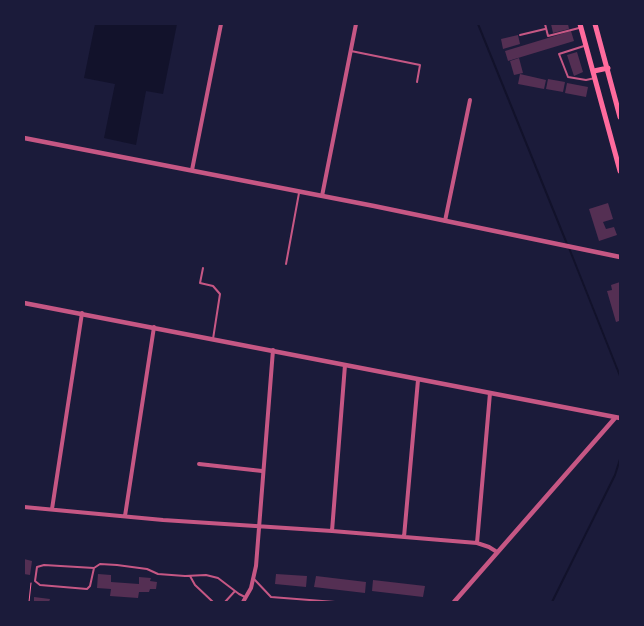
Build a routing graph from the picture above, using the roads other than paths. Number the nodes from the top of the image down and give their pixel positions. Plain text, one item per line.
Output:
1 (221, 24) edge
2 (356, 24) edge
3 (545, 24) edge
4 (595, 24) edge
5 (581, 26) edge
6 (545, 29) junction
7 (520, 36) dead end
8 (586, 46) junction
9 (351, 51) junction
10 (608, 68) junction
11 (594, 71) junction
12 (596, 78) junction
13 (416, 82) dead end
14 (470, 100) dead end
15 (618, 100) edge
16 (620, 117) edge
17 (24, 138) edge
18 (192, 170) junction
19 (620, 171) edge
20 (299, 193) junction
21 (322, 196) junction
22 (445, 221) junction
23 (620, 257) edge
24 (286, 264) dead end
25 (203, 268) dead end
26 (24, 303) edge
27 (82, 313) junction
28 (154, 327) junction
29 (213, 338) junction
30 (273, 350) junction
31 (345, 365) junction
32 (418, 380) junction
33 (490, 393) junction
34 (618, 418) edge
35 (199, 464) dead end
36 (262, 471) junction
37 (24, 507) edge
38 (52, 510) junction
39 (125, 516) junction
40 (258, 527) junction
41 (332, 531) junction
42 (404, 537) junction
43 (477, 543) junction
44 (497, 552) junction
45 (94, 568) junction
46 (190, 576) junction
47 (254, 579) junction
48 (235, 591) junction
49 (247, 597) junction
50 (214, 602) edge
51 (225, 602) edge
52 (243, 602) edge
53 (335, 602) edge
54 (456, 602) edge

1 - 18 street
2 - 9 street
3 - 6 lane
4 - 10 main road
5 - 6 lane
5 - 8 main road
6 - 7 lane
8 - 11 main road
8 - 12 lane
9 - 13 lane
9 - 21 street
10 - 11 main road
10 - 15 main road
11 - 12 main road
12 - 19 main road
14 - 22 street
15 - 16 main road
17 - 18 street
18 - 20 street
20 - 21 street
20 - 24 lane
21 - 22 street
22 - 23 street
25 - 29 lane
26 - 27 street
27 - 28 street
27 - 38 street
28 - 29 street
28 - 39 street
29 - 30 street
30 - 31 street
30 - 36 street
31 - 32 street
31 - 41 street
32 - 33 street
32 - 42 street
33 - 34 street
33 - 43 street
34 - 44 street
35 - 36 street
36 - 40 street
37 - 38 street
38 - 39 street
39 - 40 street
40 - 41 street
40 - 47 street
41 - 42 street
42 - 43 street
43 - 44 street
44 - 54 street
45 - 45 lane
45 - 46 lane
46 - 48 lane
46 - 50 lane
47 - 49 street
47 - 53 lane
48 - 49 lane
48 - 51 lane
49 - 52 street

